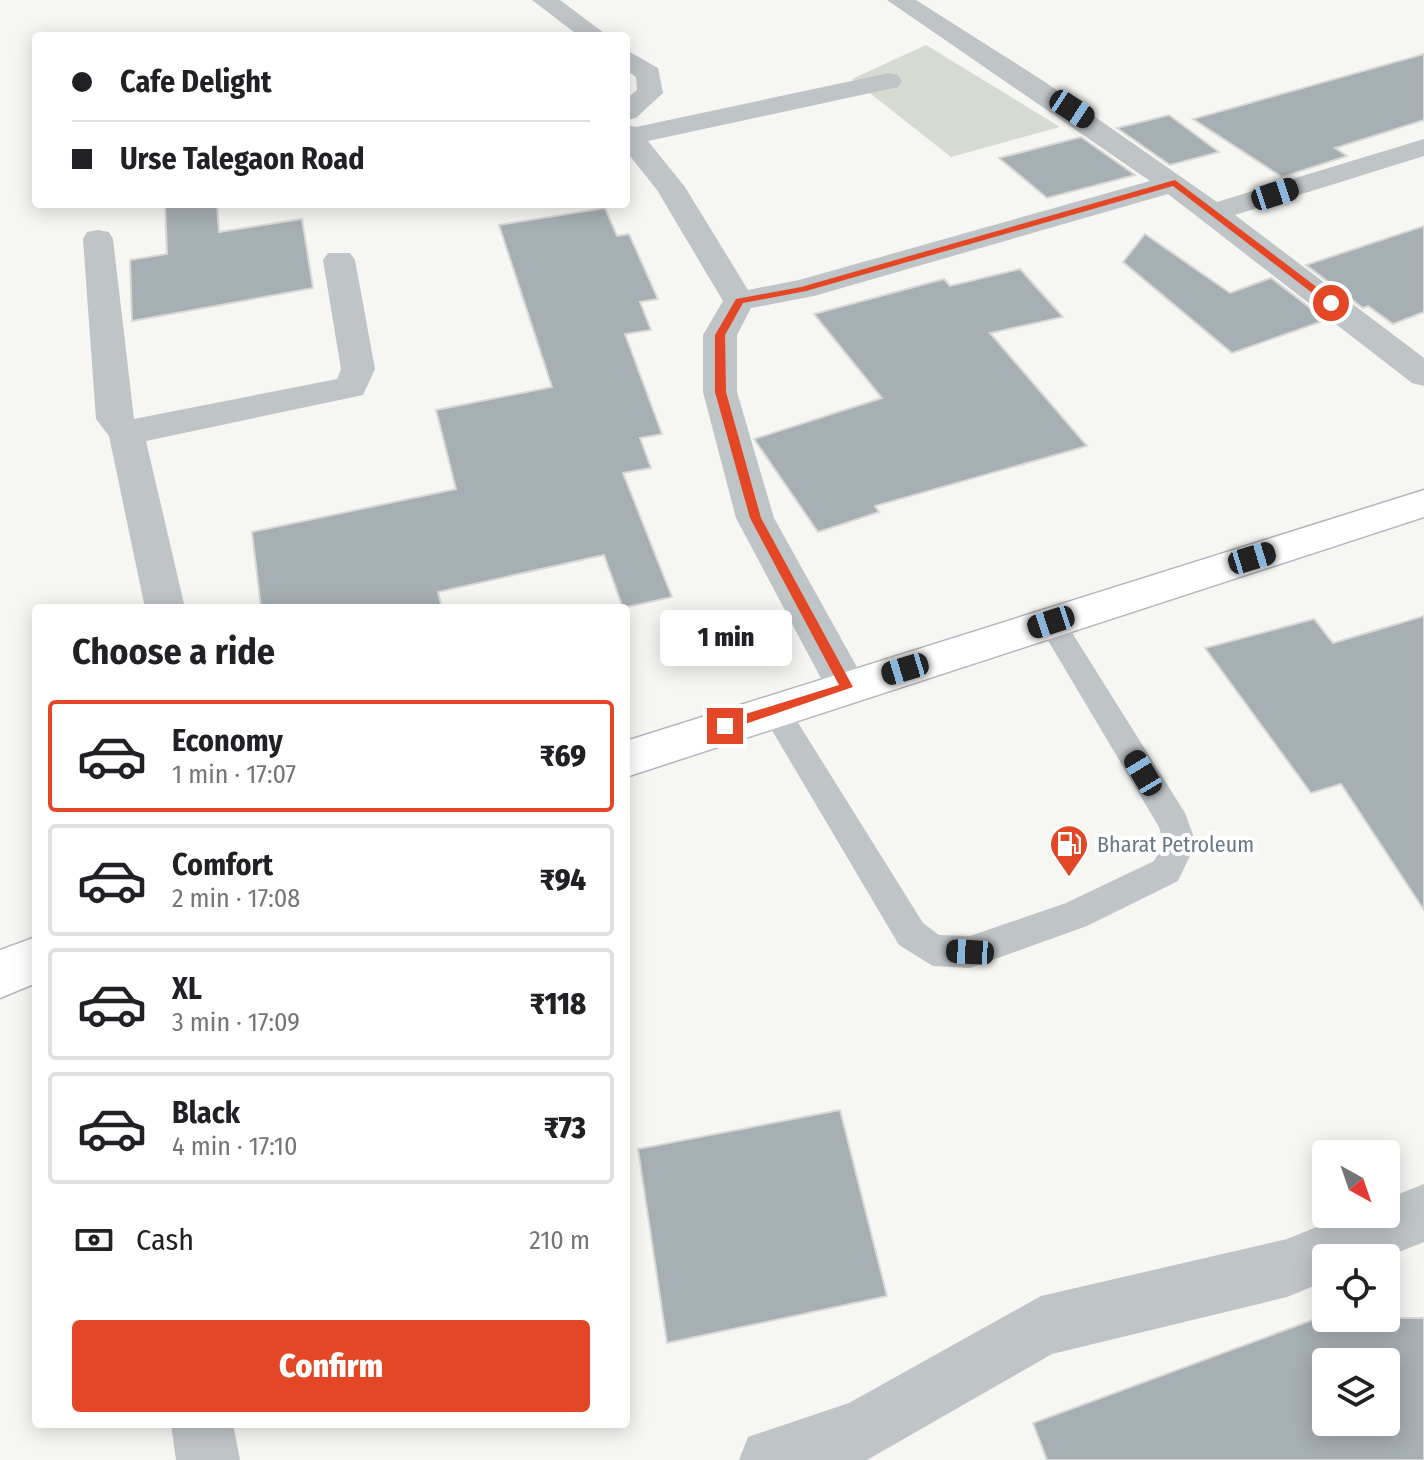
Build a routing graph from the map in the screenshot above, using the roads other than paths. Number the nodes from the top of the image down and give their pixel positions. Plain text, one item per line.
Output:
1 (544, 0) edge
2 (899, 0) edge
3 (589, 32) edge
4 (630, 61) edge
5 (889, 81) dead end
6 (630, 123) edge
7 (630, 127) edge
8 (630, 132) edge
9 (1424, 147) edge
10 (1175, 183) junction
11 (1215, 212) junction
12 (98, 239) dead end
13 (339, 260) dead end
14 (739, 301) junction
15 (1424, 375) edge
16 (126, 433) junction
17 (1424, 503) edge
18 (164, 604) edge
19 (1051, 622) junction
20 (847, 687) junction
21 (775, 710) junction
22 (630, 758) edge
23 (32, 962) edge
24 (0, 974) edge
25 (1424, 1213) edge
26 (203, 1428) edge
27 (208, 1460) edge
28 (771, 1460) edge

1 - 3 street
2 - 10 street
4 - 6 street
5 - 7 street
8 - 14 street
9 - 11 street
10 - 11 street
10 - 14 street
11 - 15 street
12 - 16 street
13 - 16 street
14 - 20 street
16 - 18 street
17 - 19 highway
19 - 20 highway
19 - 21 lane
20 - 21 highway
21 - 22 highway
23 - 24 highway
25 - 28 street
26 - 27 street

